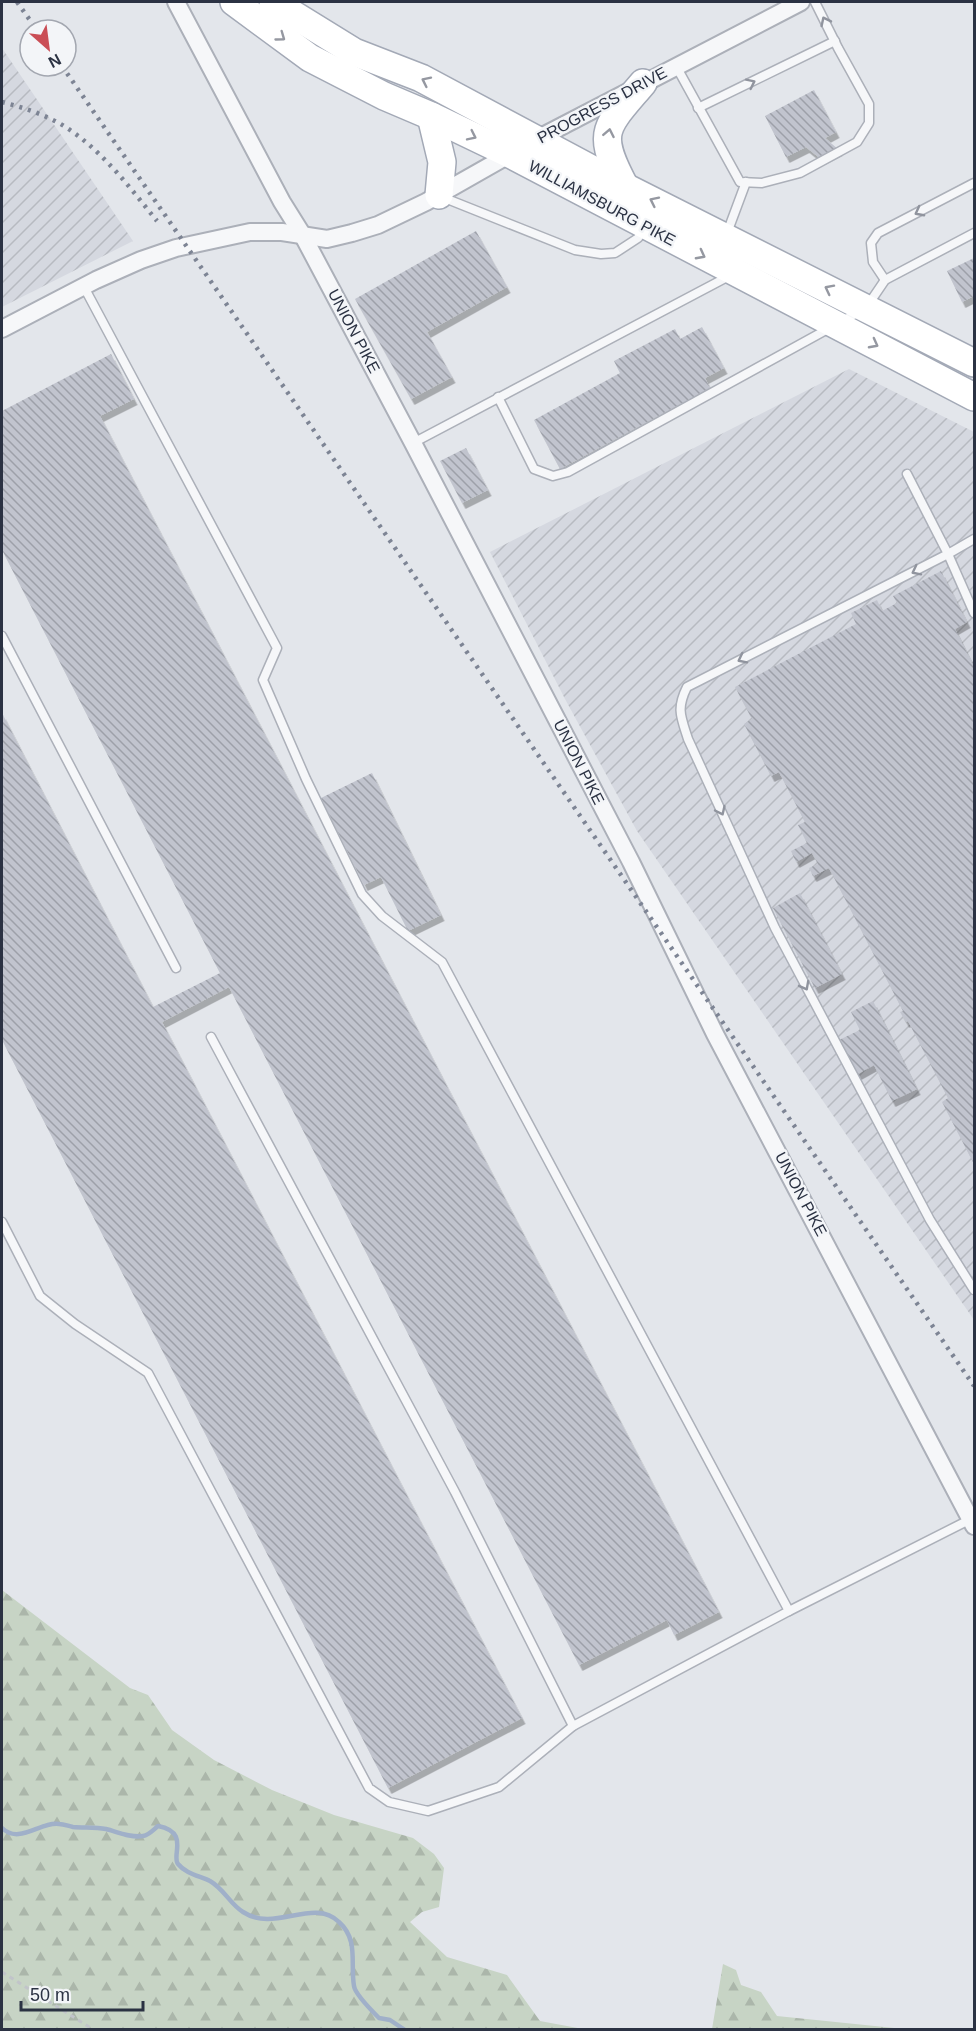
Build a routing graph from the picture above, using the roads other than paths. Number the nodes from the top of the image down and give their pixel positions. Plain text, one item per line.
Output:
1 (176, 2) edge
2 (234, 2) edge
3 (273, 2) edge
4 (801, 2) edge
5 (816, 2) edge
6 (835, 41) junction
7 (676, 66) junction
8 (643, 83) junction
9 (698, 108) junction
10 (431, 116) junction
11 (537, 139) junction
12 (510, 154) junction
13 (746, 182) junction
14 (973, 186) edge
15 (625, 187) junction
16 (439, 195) junction
17 (646, 226) junction
18 (975, 233) edge
19 (302, 234) junction
20 (725, 237) junction
21 (735, 273) junction
22 (885, 280) junction
23 (84, 287) junction
24 (866, 308) junction
25 (837, 325) junction
26 (2, 329) edge
27 (975, 363) edge
28 (498, 397) junction
29 (975, 397) edge
30 (413, 443) junction
31 (907, 474) dead end
32 (975, 539) edge
33 (948, 554) junction
34 (975, 613) edge
35 (2, 636) edge
36 (176, 968) dead end
37 (211, 1037) dead end
38 (2, 1222) edge
39 (975, 1290) edge
40 (973, 1522) edge
41 (789, 1611) junction
42 (573, 1726) junction

1 - 19 street, UNION PIKE
2 -> 10 main road, WILLIAMSBURG PIKE
11 -> 3 main road, WILLIAMSBURG PIKE
4 - 7 street, PROGRESS DRIVE
6 -> 5 lane
9 -> 6 lane
6 - 13 lane
7 - 8 street, PROGRESS DRIVE
7 - 9 lane
8 - 11 street, PROGRESS DRIVE
15 -> 8 main road
9 - 13 lane
10 -> 12 main road, WILLIAMSBURG PIKE
10 - 16 main road
11 - 12 street, PROGRESS DRIVE
11 - 15 main road, WILLIAMSBURG PIKE
12 - 16 street, PROGRESS DRIVE
12 - 17 main road, WILLIAMSBURG PIKE
13 - 20 lane
14 -> 22 lane
20 -> 15 main road, WILLIAMSBURG PIKE
16 - 17 lane
16 - 19 street, PROGRESS DRIVE
17 -> 21 main road, WILLIAMSBURG PIKE
18 - 22 lane
19 - 23 street, PROGRESS DRIVE
19 - 30 street, UNION PIKE
24 -> 20 main road, WILLIAMSBURG PIKE
21 - 25 main road, WILLIAMSBURG PIKE
21 - 28 lane
22 - 24 lane
23 - 26 street, PROGRESS DRIVE
23 - 41 lane
24 - 25 lane
24 - 27 main road, WILLIAMSBURG PIKE
25 - 28 lane
25 -> 29 main road, WILLIAMSBURG PIKE
28 - 30 lane
30 - 40 street, UNION PIKE
31 - 33 lane
32 - 33 lane
33 - 34 lane
33 -> 39 lane
35 - 36 lane
37 - 42 lane
38 - 42 lane
40 - 41 lane
41 - 42 lane

